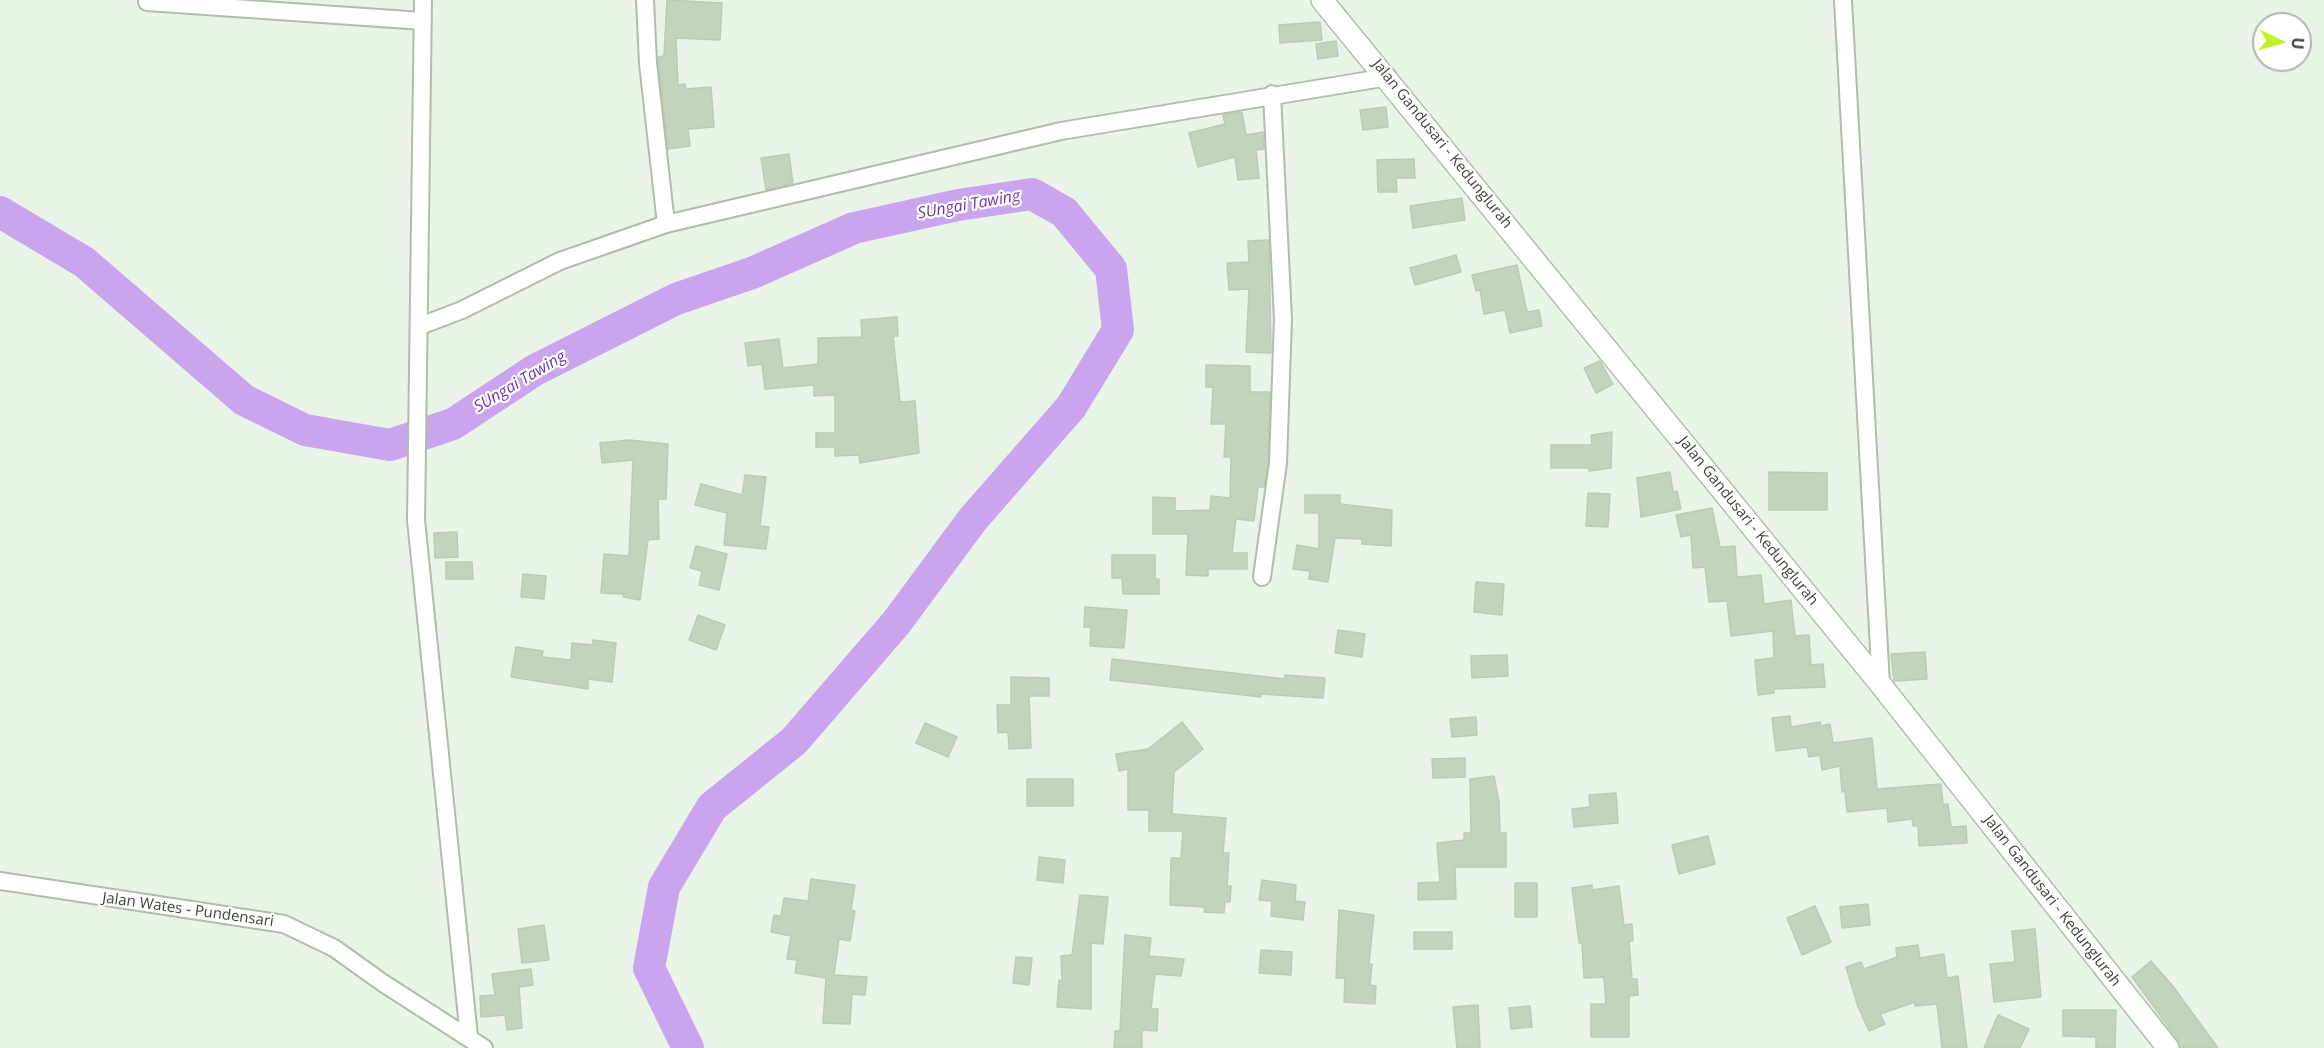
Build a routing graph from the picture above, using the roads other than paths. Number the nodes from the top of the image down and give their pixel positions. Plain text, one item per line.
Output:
1 (423, 0) edge
2 (645, 0) edge
3 (1322, 0) edge
4 (1843, 0) edge
5 (147, 2) dead end
6 (423, 21) junction
7 (1388, 77) junction
8 (1272, 94) junction
9 (666, 224) junction
10 (420, 326) junction
11 (1262, 577) dead end
12 (1881, 685) junction
13 (0, 881) edge
14 (469, 1037) junction
15 (484, 1048) edge
16 (2168, 1048) edge

1 - 6 street
2 - 9 street
3 - 7 street, Jalan Gandusari - Kedunglurah
4 - 12 street
5 - 6 street
6 - 10 street
7 - 8 street
7 - 12 street, Jalan Gandusari - Kedunglurah
8 - 9 street
8 - 11 street
9 - 10 street
10 - 14 street
12 - 16 street, Jalan Gandusari - Kedunglurah
13 - 14 street, Jalan Wates - Pundensari
14 - 15 street, Jalan Wates - Pundensari

